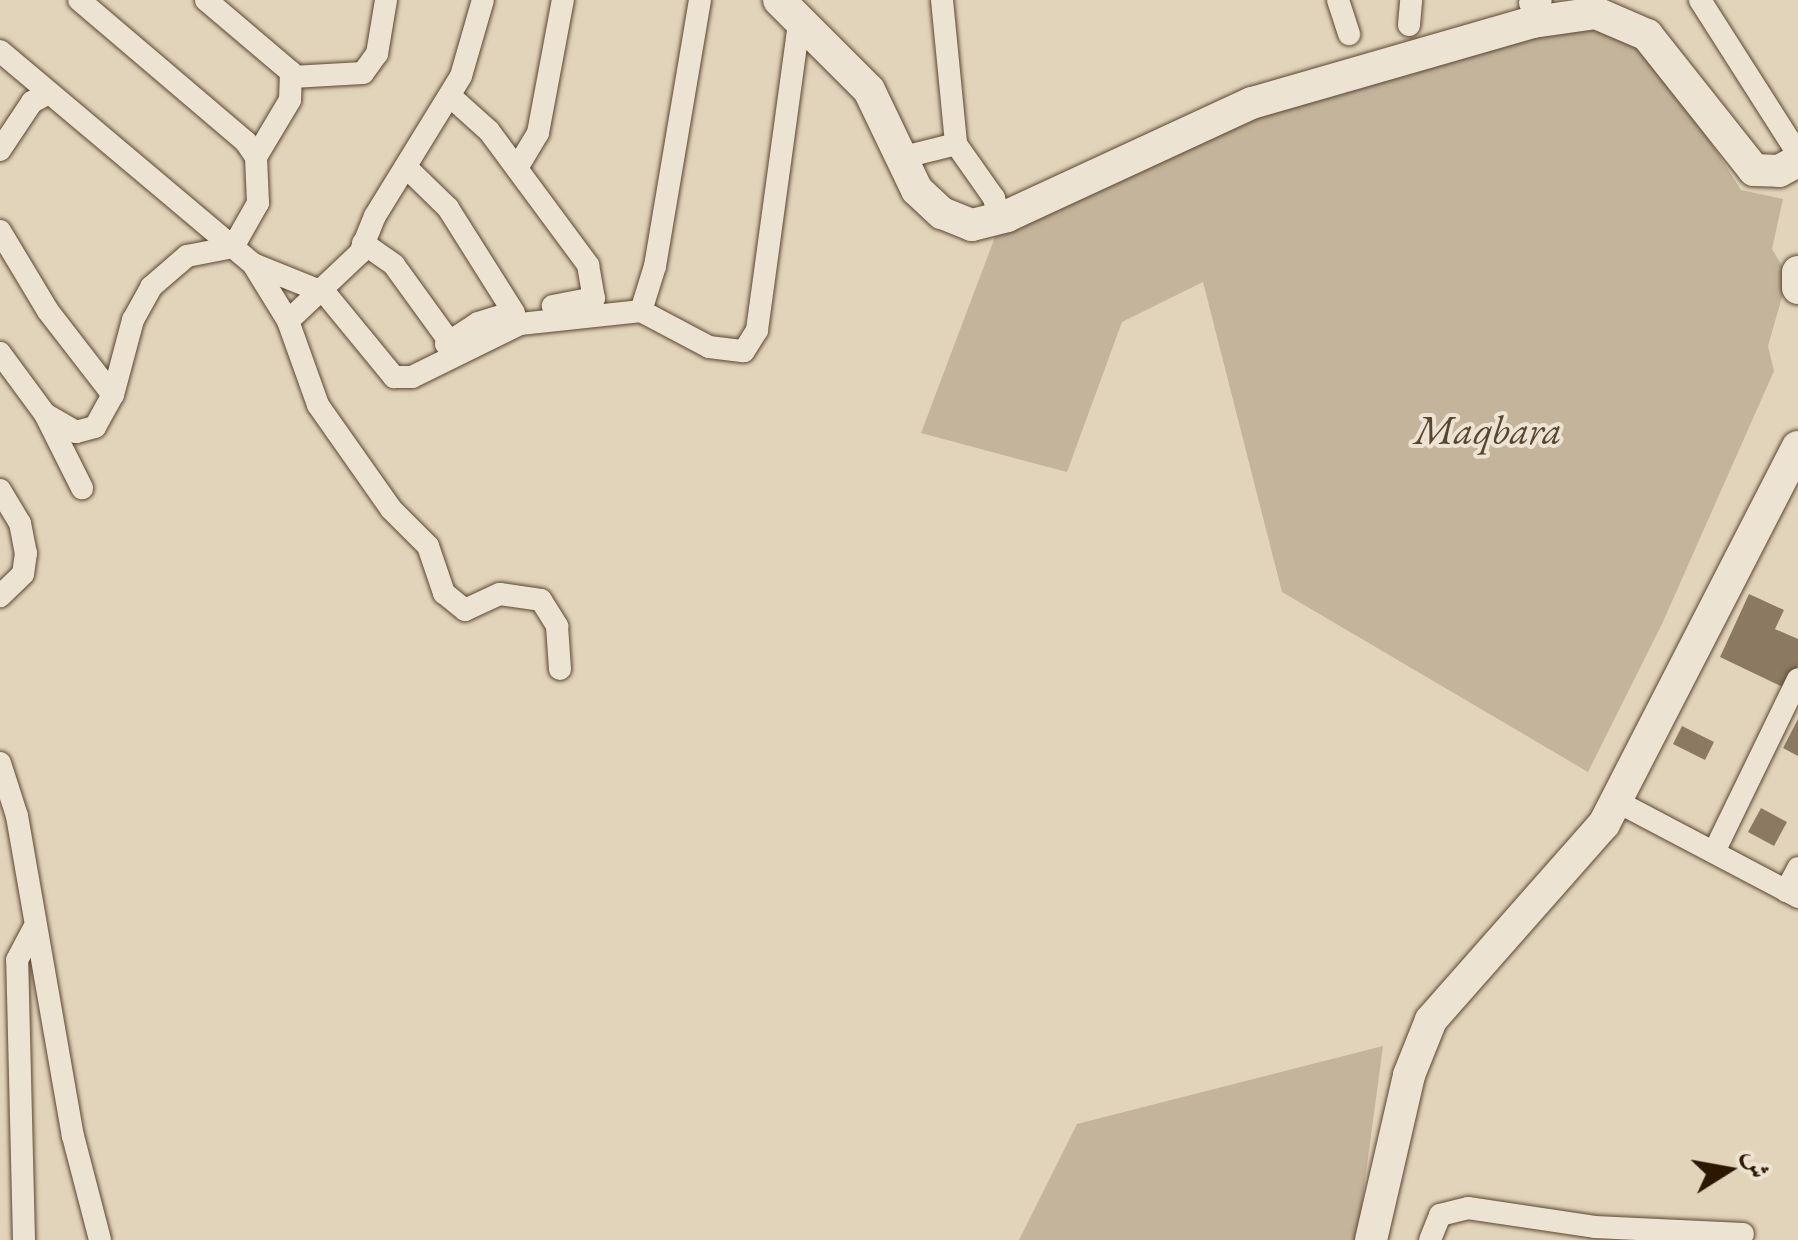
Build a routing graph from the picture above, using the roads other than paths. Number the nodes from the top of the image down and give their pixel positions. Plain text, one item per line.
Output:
1 (79, 0) edge
2 (206, 0) edge
3 (386, 0) edge
4 (483, 0) edge
5 (563, 0) edge
6 (700, 0) edge
7 (942, 0) edge
8 (1338, 0) edge
9 (1410, 0) edge
10 (1700, 0) edge
11 (786, 5) edge
12 (1534, 6) edge
13 (1409, 25) dead end
14 (1349, 34) dead end
15 (0, 51) edge
16 (292, 77) junction
17 (50, 92) junction
18 (450, 96) junction
19 (956, 144) junction
20 (0, 150) edge
21 (256, 157) junction
22 (900, 158) junction
23 (1798, 158) edge
24 (406, 166) junction
25 (517, 168) junction
26 (992, 222) junction
27 (0, 232) edge
28 (363, 243) junction
29 (233, 247) junction
30 (253, 264) junction
31 (1798, 272) edge
32 (1798, 288) edge
33 (324, 292) junction
34 (641, 311) junction
35 (514, 313) junction
36 (288, 322) junction
37 (449, 341) junction
38 (0, 353) edge
39 (434, 363) junction
40 (114, 394) junction
41 (45, 414) junction
42 (1794, 467) edge
43 (82, 488) dead end
44 (0, 490) edge
45 (0, 596) edge
46 (560, 669) dead end
47 (1798, 678) edge
48 (0, 762) edge
49 (1618, 802) junction
50 (1714, 852) junction
51 (1798, 868) edge
52 (1792, 894) edge
53 (34, 928) junction
54 (9, 959) edge
55 (10, 1076) edge
56 (1578, 1233) edge
57 (1744, 1234) dead end
58 (1649, 1236) edge
59 (1717, 1237) edge
60 (24, 1240) edge
61 (100, 1240) edge
62 (1372, 1240) edge
63 (1430, 1240) edge

1 - 21 street
2 - 16 street
3 - 16 street
4 - 18 street
5 - 25 street
6 - 34 street
7 - 19 street
8 - 14 street
9 - 13 street
10 - 23 street
11 - 22 street
11 - 34 street
12 - 23 street
12 - 26 street
15 - 17 street
16 - 21 street
17 - 20 street
17 - 29 street
18 - 24 street
18 - 25 street
19 - 22 street
19 - 26 street
21 - 29 street
22 - 26 street
24 - 28 street
24 - 35 street
25 - 35 street
27 - 40 street
28 - 33 street
28 - 37 street
29 - 30 street
29 - 40 street
30 - 33 street
30 - 36 street
31 - 32 street
33 - 36 street
33 - 39 street
34 - 39 street
35 - 37 street
36 - 46 street
37 - 39 street
38 - 41 street
40 - 41 street
41 - 43 street
42 - 49 street
44 - 45 street
47 - 50 street
48 - 53 street
49 - 50 street
49 - 62 street
50 - 52 street
51 - 52 street
53 - 54 street
53 - 61 street
54 - 55 street
55 - 60 street
56 - 58 street
56 - 63 street
57 - 59 street
58 - 59 street

